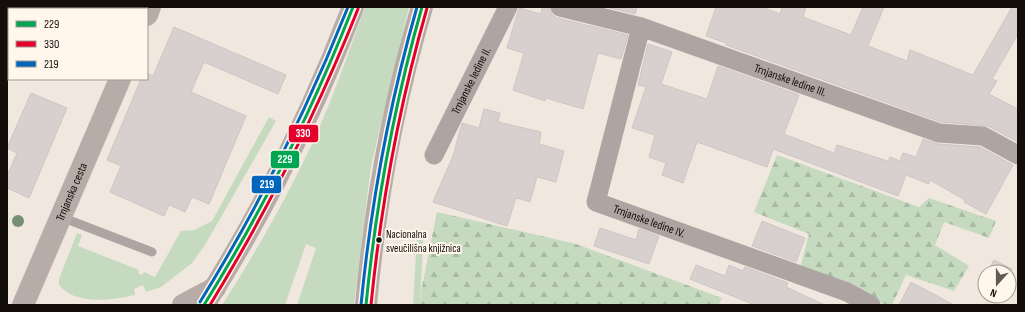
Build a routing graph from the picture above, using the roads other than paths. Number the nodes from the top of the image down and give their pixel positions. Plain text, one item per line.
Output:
1 (352, 7) edge
2 (422, 7) edge
3 (508, 7) edge
4 (560, 7) edge
5 (641, 27) junction
6 (120, 80) edge
7 (434, 155) dead end
8 (1018, 155) edge
9 (61, 217) junction
10 (152, 252) dead end
11 (210, 296) edge
12 (367, 302) edge
13 (23, 305) edge
14 (183, 305) edge
15 (871, 305) edge

1 - 11 main road
2 - 12 main road
3 - 7 street, Trnjanske ledine II.
4 - 5 street, Trnjanske ledine III.
5 - 8 street, Trnjanske ledine III.
5 - 15 street, Trnjanske ledine IV.
6 - 9 main road, Trnjanska cesta
9 - 10 lane
9 - 13 main road, Trnjanska cesta
11 - 14 main road

